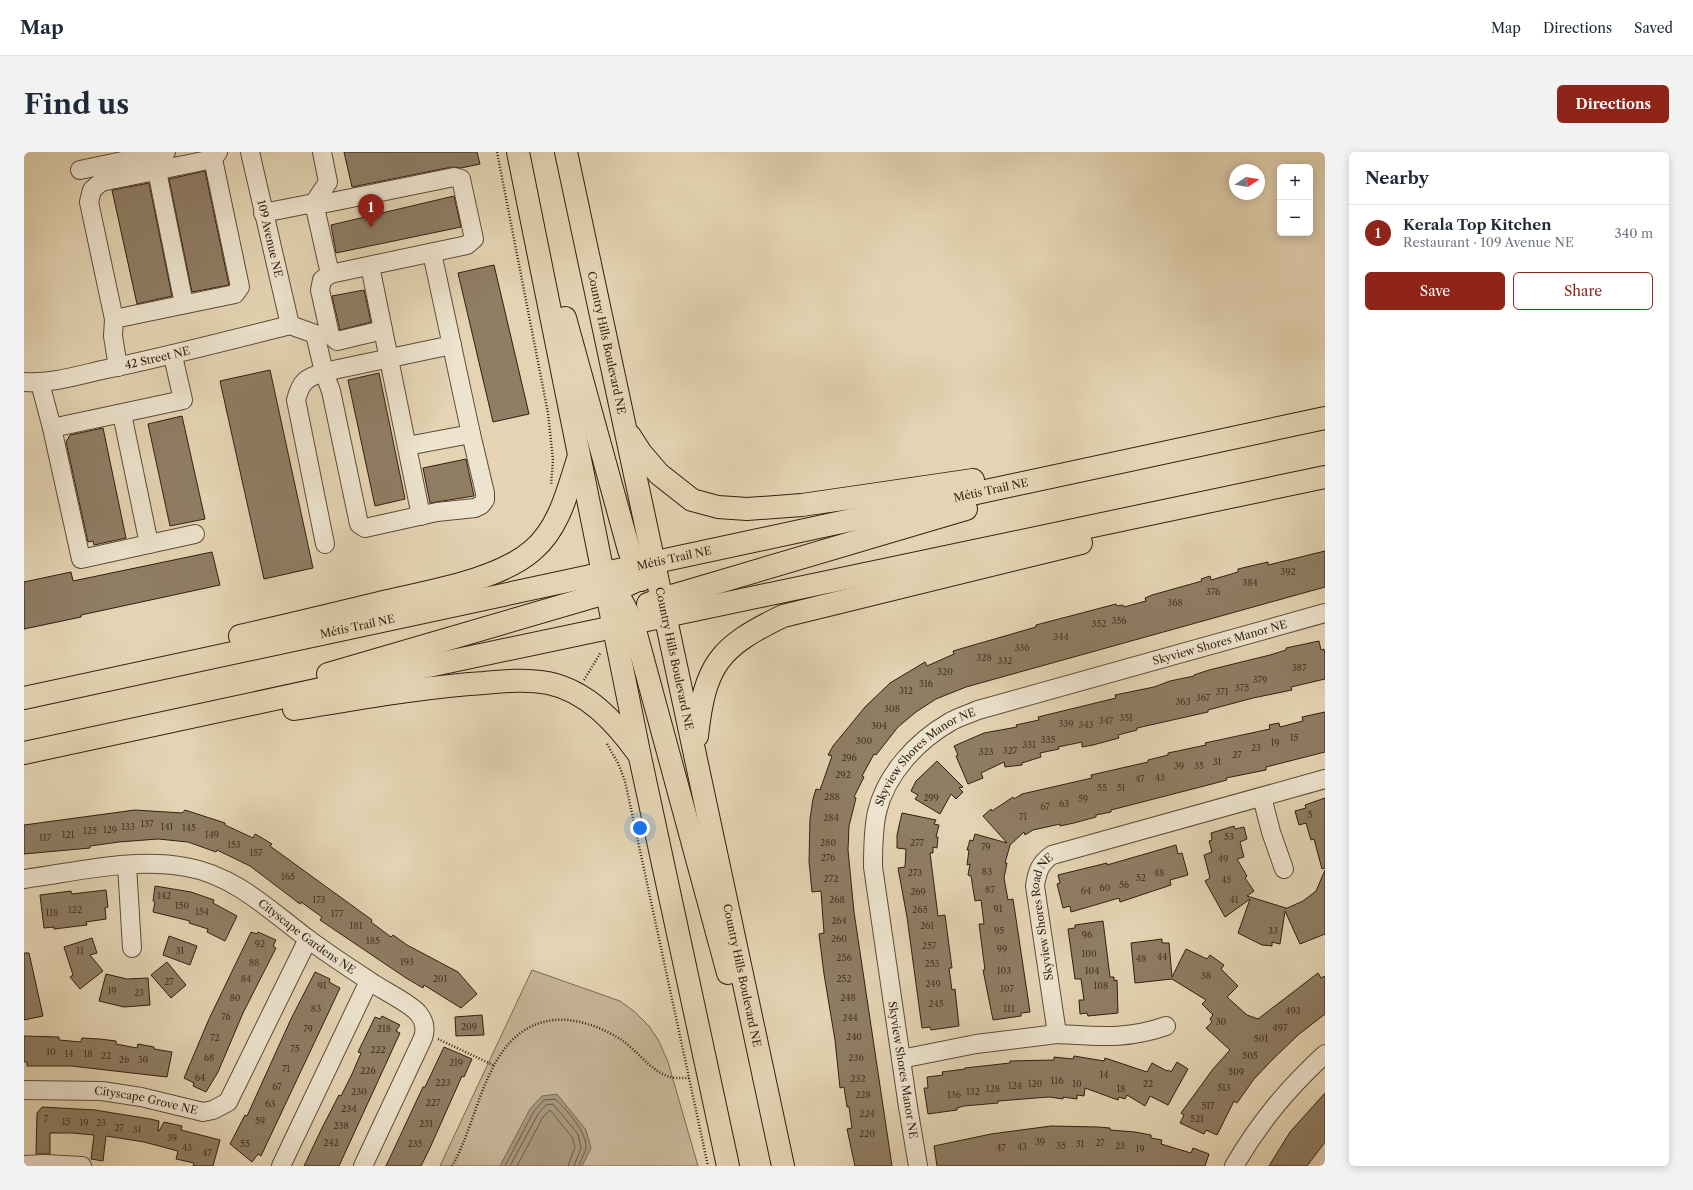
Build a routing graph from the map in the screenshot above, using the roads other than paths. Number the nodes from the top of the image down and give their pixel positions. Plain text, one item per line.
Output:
1 (166, 152) edge
2 (250, 152) edge
3 (322, 152) edge
4 (518, 152) edge
5 (566, 152) edge
6 (137, 155) edge
7 (216, 156) edge
8 (80, 170) dead end
9 (157, 171) junction
10 (314, 203) junction
11 (263, 213) junction
12 (532, 225) junction
13 (432, 253) junction
14 (370, 266) junction
15 (330, 274) junction
16 (184, 304) junction
17 (114, 319) junction
18 (290, 326) junction
19 (383, 330) junction
20 (452, 345) junction
21 (173, 356) junction
22 (389, 359) junction
23 (118, 367) junction
24 (324, 372) junction
25 (32, 382) edge
26 (122, 414) junction
27 (1325, 418) edge
28 (625, 427) junction
29 (52, 428) junction
30 (471, 434) junction
31 (407, 446) junction
32 (1166, 452) junction
33 (579, 455) junction
34 (1120, 462) junction
35 (1325, 477) edge
36 (1325, 482) edge
37 (421, 516) junction
38 (195, 534) dead end
39 (149, 544) junction
40 (325, 544) dead end
41 (643, 569) junction
42 (609, 585) junction
43 (659, 606) junction
44 (1325, 613) edge
45 (626, 621) junction
46 (24, 693) edge
47 (24, 698) edge
48 (128, 731) junction
49 (24, 754) edge
50 (695, 755) junction
51 (640, 757) junction
52 (1325, 779) edge
53 (1262, 797) junction
54 (127, 865) junction
55 (1284, 869) dead end
56 (24, 879) edge
57 (308, 939) junction
58 (132, 948) dead end
59 (369, 981) junction
60 (1166, 1026) dead end
61 (1057, 1034) junction
62 (1325, 1054) edge
63 (901, 1059) junction
64 (24, 1090) edge
65 (776, 1129) junction
66 (24, 1165) edge
67 (82, 1166) edge
68 (281, 1166) edge
69 (363, 1166) edge
70 (728, 1166) edge
71 (784, 1166) edge
72 (918, 1166) edge
73 (1234, 1166) edge

1 - 6 street
2 - 11 street, 109 Avenue NE
3 - 10 street
4 - 12 main road
5 - 28 main road, Country Hills Boulevard NE
6 - 8 street
7 - 9 street
7 - 16 street
9 - 16 street
9 - 17 street
10 - 11 street
10 - 13 street
10 - 15 street
11 - 18 street, 109 Avenue NE
12 - 33 main road
12 - 41 main road
13 - 14 street
13 - 20 street
14 - 15 street
14 - 19 street
15 - 19 street
16 - 17 street
17 - 23 street
18 - 21 street, 42 Street NE
18 - 24 street
19 - 22 street
20 - 22 street
20 - 30 street
21 - 23 street, 42 Street NE
21 - 26 street
22 - 24 street
22 - 31 street
23 - 25 street, 42 Street NE
24 - 37 street
24 - 40 street
25 - 29 street
26 - 29 street
26 - 39 street
27 - 32 main road, Métis Trail NE
28 - 32 main road
28 - 41 main road, Country Hills Boulevard NE
29 - 39 street
30 - 31 street
30 - 37 street
31 - 37 street
32 - 34 main road, Métis Trail NE
33 - 42 main road
33 - 46 main road
34 - 41 main road, Métis Trail NE
34 - 43 main road
35 - 43 main road
36 - 50 main road
38 - 39 street
41 - 42 main road, Métis Trail NE
41 - 43 main road, Country Hills Boulevard NE
42 - 45 main road
42 - 47 main road, Métis Trail NE
42 - 48 main road
43 - 45 main road
43 - 50 main road, Country Hills Boulevard NE
44 - 63 street, Skyview Shores Manor NE
45 - 48 main road
45 - 51 main road
45 - 65 main road
48 - 49 main road
48 - 51 main road
50 - 65 main road, Country Hills Boulevard NE
51 - 70 main road
52 - 53 street, Skyview Shores Road NE
53 - 55 street
53 - 61 street, Skyview Shores Road NE
54 - 56 street, Cityscape Gardens NE
54 - 57 street, Cityscape Gardens NE
54 - 58 street
57 - 59 street, Cityscape Gardens NE
57 - 64 street, Cityscape Grove NE
59 - 68 street
59 - 69 street, Cityscape Gardens NE
60 - 61 street
61 - 63 street
62 - 73 street
63 - 72 street, Skyview Shores Manor NE
65 - 71 main road, Country Hills Boulevard NE
66 - 67 street

